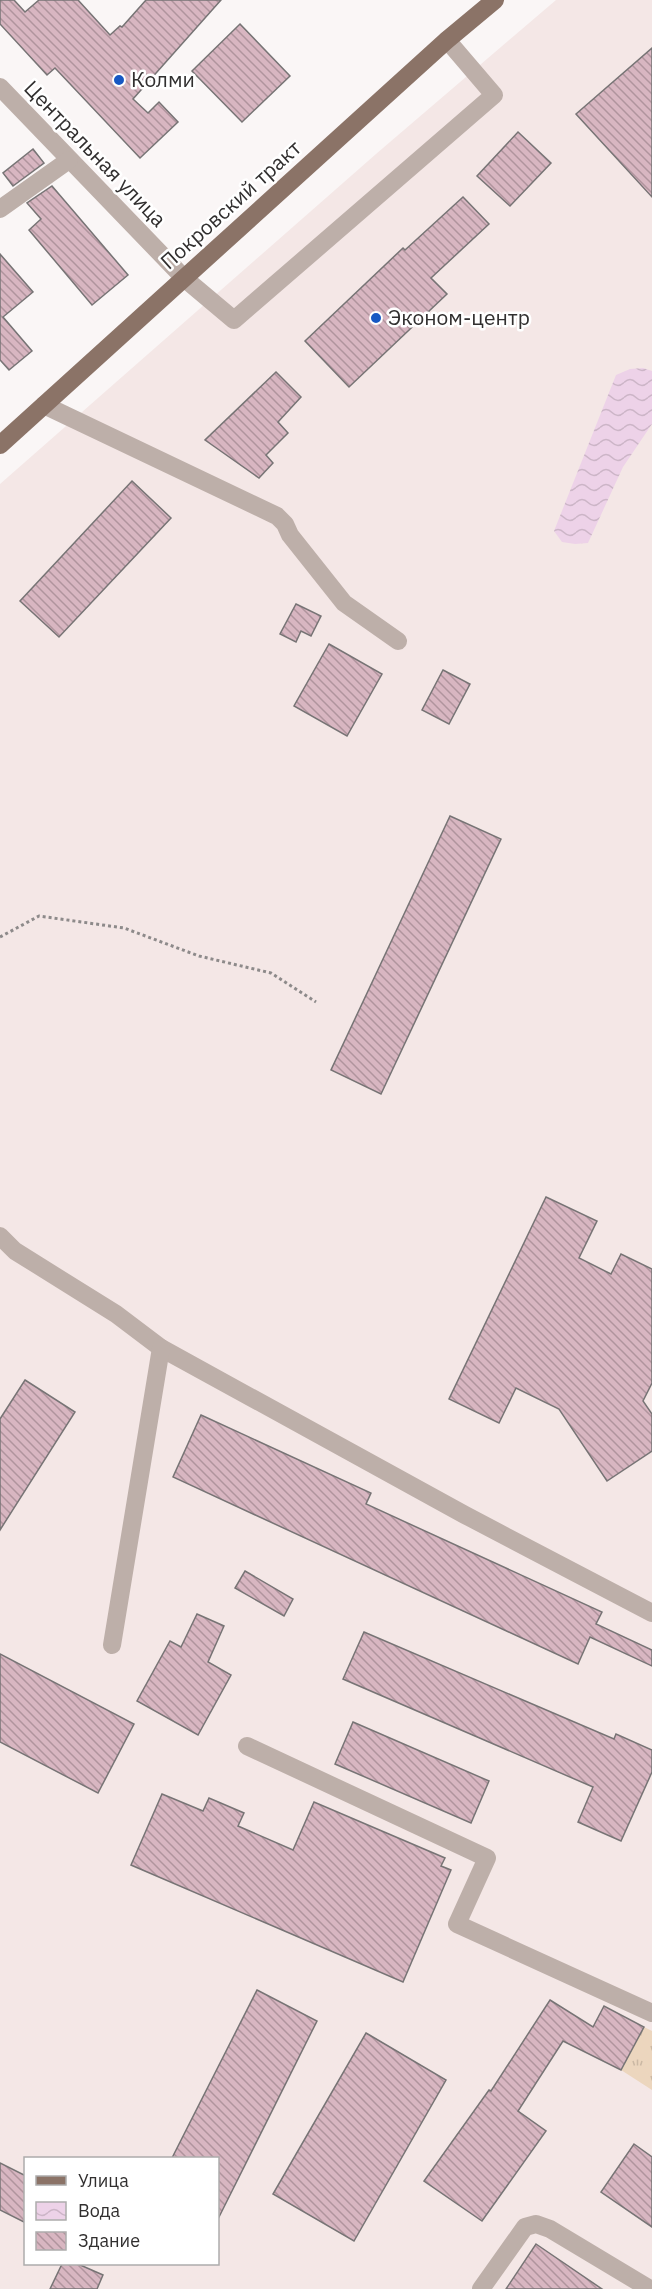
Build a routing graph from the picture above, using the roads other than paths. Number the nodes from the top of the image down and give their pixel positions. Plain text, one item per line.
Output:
1 (495, 0) edge
2 (447, 40) junction
3 (0, 87) edge
4 (69, 160) junction
5 (0, 209) edge
6 (184, 278) junction
7 (44, 405) junction
8 (0, 445) edge
9 (398, 640) dead end
10 (0, 1236) edge
11 (162, 1348) junction
12 (652, 1613) edge
13 (112, 1645) dead end
14 (247, 1746) dead end
15 (652, 2013) edge
16 (481, 2289) edge
17 (650, 2289) edge

1 - 2 main road, Покровский тракт
2 - 6 main road, Покровский тракт
2 - 6 street, Центральная улица
3 - 4 street, Центральная улица
4 - 5 street
4 - 6 street, Центральная улица
6 - 7 main road, Покровский тракт
7 - 8 main road, Покровский тракт
7 - 9 street
10 - 11 street
11 - 12 street
11 - 13 street
14 - 15 street
16 - 17 street

